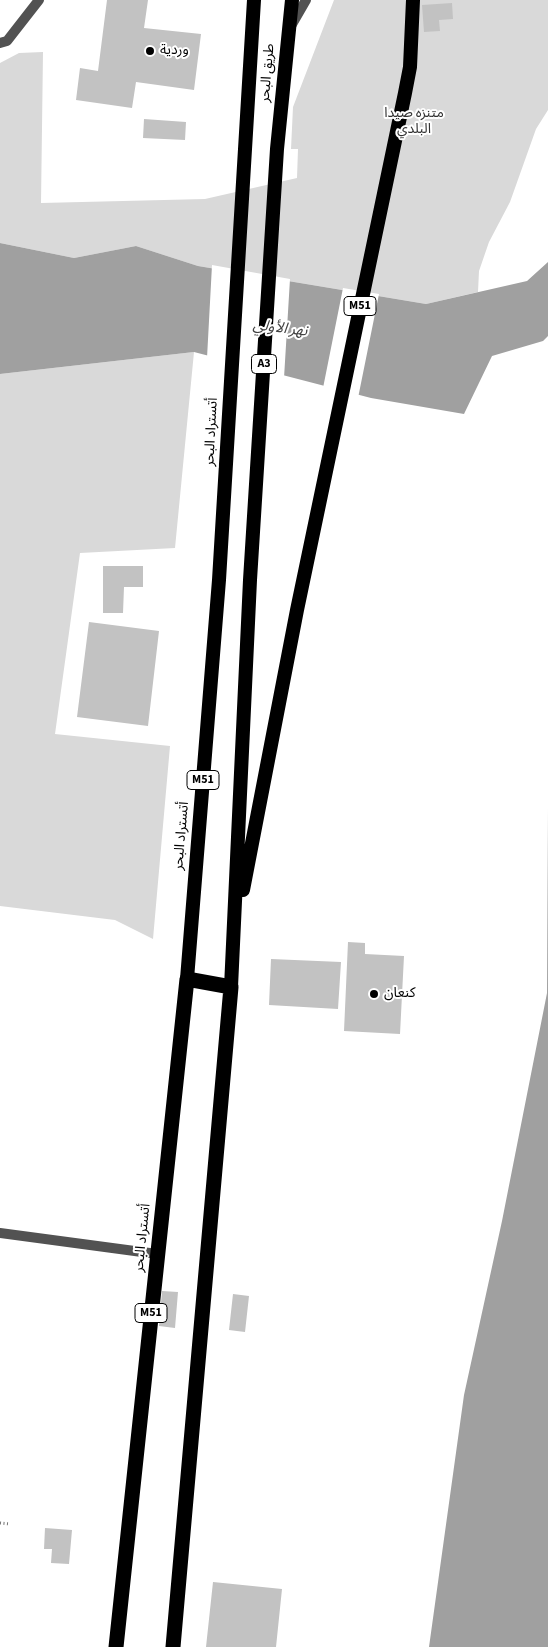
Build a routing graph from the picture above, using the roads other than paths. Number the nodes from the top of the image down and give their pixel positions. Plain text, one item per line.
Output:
1 (39, 0) edge
2 (252, 0) edge
3 (292, 0) edge
4 (306, 0) edge
5 (413, 0) edge
6 (288, 31) junction
7 (0, 43) edge
8 (234, 932) junction
9 (187, 980) junction
10 (231, 987) junction
11 (0, 1233) edge
12 (157, 1254) junction
13 (116, 1647) edge
14 (173, 1647) edge

1 - 7 street
2 - 9 highway, أتستراد البحر / M51
3 - 6 highway, طريق البحر / A3
4 - 6 street
5 - 8 highway, M51
6 - 8 highway, طريق البحر / A3
8 - 10 highway, M51
9 - 10 highway
9 - 12 highway, أتستراد البحر / M51
10 - 14 highway, M51
11 - 12 street
12 - 13 highway, أتستراد البحر / M51

